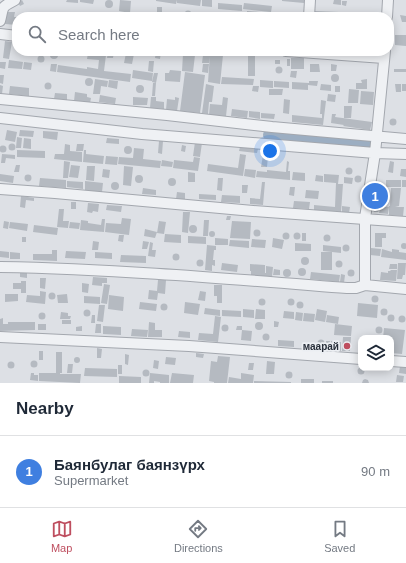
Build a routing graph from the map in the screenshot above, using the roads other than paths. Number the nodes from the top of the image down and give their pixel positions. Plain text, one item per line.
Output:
1 (15, 0) edge
2 (310, 0) edge
3 (388, 0) edge
4 (309, 12) edge
5 (387, 12) edge
6 (0, 21) edge
7 (0, 34) edge
8 (12, 35) edge
9 (384, 56) edge
10 (0, 99) edge
11 (0, 118) edge
12 (376, 137) junction
13 (406, 139) edge
14 (375, 153) junction
15 (406, 154) edge
16 (0, 189) edge
17 (365, 218) junction
18 (406, 222) edge
19 (0, 267) edge
20 (365, 286) junction
21 (406, 289) edge
22 (0, 337) edge
23 (358, 359) edge
24 (394, 361) edge
25 (406, 362) edge

1 - 6 street
2 - 4 street
3 - 5 street
7 - 8 street
9 - 12 street
10 - 12 street
11 - 14 street
12 - 13 street
12 - 14 street
14 - 15 street
14 - 17 street
16 - 17 street
17 - 18 street
17 - 20 street
19 - 20 street
20 - 21 street
22 - 23 street
24 - 25 street

